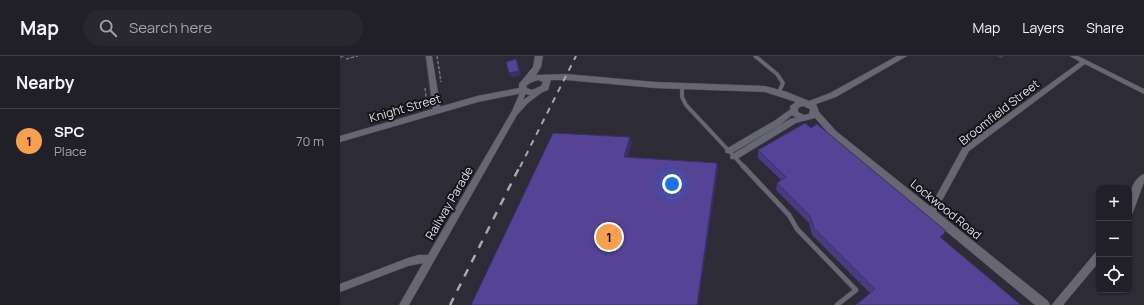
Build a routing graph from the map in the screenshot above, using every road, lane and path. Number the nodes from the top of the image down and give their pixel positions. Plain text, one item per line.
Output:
1 (358, 56) edge
2 (429, 56) edge
3 (437, 56) edge
4 (539, 56) edge
5 (756, 56) edge
6 (903, 56) edge
7 (1072, 56) edge
8 (342, 57) edge
9 (1084, 62) junction
10 (544, 83) junction
11 (683, 85) junction
12 (525, 86) junction
13 (442, 87) dead end
14 (752, 88) junction
15 (779, 92) junction
16 (1144, 92) edge
17 (833, 95) junction
18 (807, 103) junction
19 (793, 109) junction
20 (437, 111) junction
21 (815, 112) junction
22 (514, 113) junction
23 (804, 118) junction
24 (832, 133) junction
25 (340, 139) edge
26 (729, 151) junction
27 (734, 157) junction
28 (1142, 182) edge
29 (1132, 205) edge
30 (931, 213) junction
31 (1097, 257) edge
32 (430, 259) junction
33 (340, 288) edge
34 (404, 305) edge
35 (837, 305) edge
36 (1044, 305) edge
37 (1056, 305) edge

1 - 8 path
2 - 20 street
3 - 13 path
4 - 10 street
4 - 12 street
5 - 15 lane
6 - 17 street
7 - 9 street
9 - 16 street
9 - 30 street, Broomfield Street
10 - 11 street
10 - 12 street
10 - 12 street
10 - 22 street, Railway Parade
11 - 14 street
11 - 26 lane
12 - 20 street, Knight Street
12 - 22 street, Railway Parade
14 - 15 street
14 - 19 street
15 - 18 street
17 - 18 street
17 - 21 street
18 - 19 street
18 - 21 street
19 - 23 street
19 - 26 street
20 - 25 street, Knight Street
21 - 23 street
21 - 24 street, Lockwood Road
22 - 32 street, Railway Parade
23 - 24 street, Lockwood Road
23 - 27 street
24 - 30 street, Lockwood Road
26 - 27 lane
27 - 35 lane
28 - 29 street
30 - 36 street, Lockwood Road
31 - 37 street
32 - 33 street
32 - 34 street, Railway Parade

